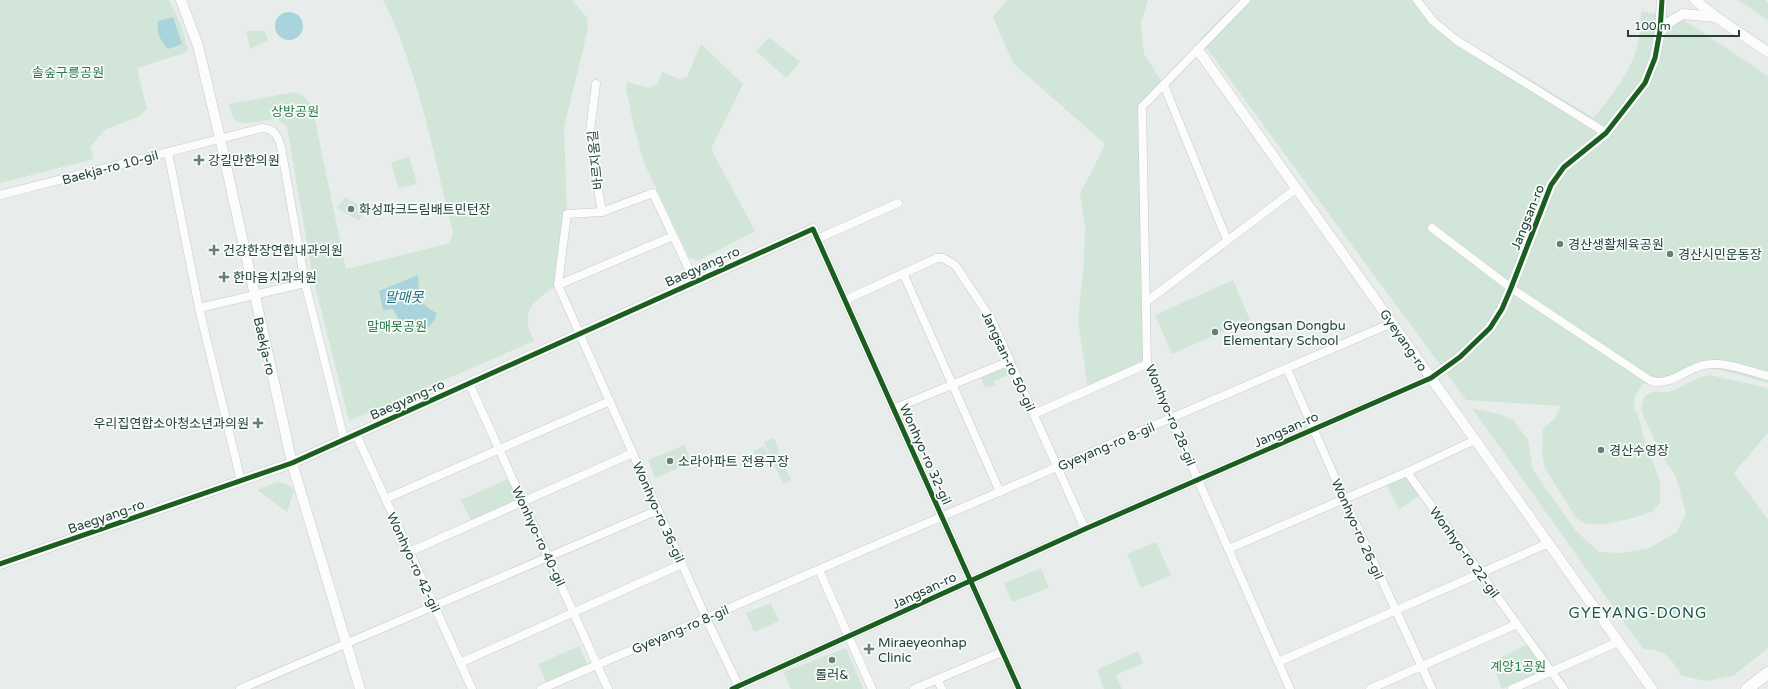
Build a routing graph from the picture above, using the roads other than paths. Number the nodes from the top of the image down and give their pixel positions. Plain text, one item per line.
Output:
1 (181, 0) edge
2 (1246, 0) edge
3 (1417, 0) edge
4 (1662, 0) edge
5 (1695, 0) edge
6 (1716, 17) junction
7 (1660, 31) junction
8 (1198, 50) junction
9 (1768, 52) edge
10 (596, 84) dead end
11 (1164, 85) junction
12 (1606, 133) junction
13 (220, 138) junction
14 (168, 152) junction
15 (1296, 188) junction
16 (0, 194) edge
17 (898, 203) dead end
18 (602, 212) junction
19 (1432, 228) dead end
20 (813, 229) joint
21 (673, 236) junction
22 (817, 239) junction
23 (1228, 240) junction
24 (903, 273) junction
25 (305, 282) junction
26 (694, 282) junction
27 (558, 285) junction
28 (1511, 288) junction
29 (254, 295) junction
30 (845, 300) junction
31 (1146, 302) junction
32 (199, 308) junction
33 (1392, 323) junction
34 (579, 334) junction
35 (1010, 361) junction
36 (1147, 364) junction
37 (1287, 369) junction
38 (1768, 376) edge
39 (1431, 378) junction
40 (469, 383) junction
41 (952, 384) junction
42 (610, 401) junction
43 (894, 409) junction
44 (1034, 414) junction
45 (1171, 418) junction
46 (1313, 428) junction
47 (356, 434) junction
48 (344, 439) junction
49 (1475, 440) junction
50 (499, 450) junction
51 (633, 453) junction
52 (292, 463) junction
53 (1057, 467) junction
54 (1407, 472) junction
55 (1199, 480) junction
56 (241, 481) junction
57 (1000, 492) junction
58 (1344, 498) junction
59 (385, 499) junction
60 (523, 501) junction
61 (658, 510) junction
62 (942, 517) junction
63 (1085, 529) junction
64 (1549, 543) junction
65 (1228, 548) junction
66 (409, 552) junction
67 (548, 557) junction
68 (0, 564) edge
69 (682, 564) junction
70 (819, 570) junction
71 (1480, 574) junction
72 (970, 580) junction
73 (434, 606) junction
74 (1396, 610) junction
75 (573, 611) junction
76 (706, 618) junction
77 (1516, 624) junction
78 (849, 637) junction
79 (1618, 642) junction
80 (346, 643) junction
81 (1002, 652) junction
82 (1278, 662) junction
83 (460, 663) junction
84 (597, 665) junction
85 (1421, 666) junction
86 (1551, 672) junction
87 (1768, 673) edge
88 (937, 679) junction
89 (737, 688) edge
90 (240, 689) edge
91 (360, 689) edge
92 (472, 689) edge
93 (541, 689) edge
94 (608, 689) edge
95 (872, 689) edge
96 (914, 689) edge
97 (942, 689) edge
98 (1019, 689) edge
99 (1290, 689) edge
100 (1370, 689) edge
101 (1432, 689) edge
102 (1512, 689) edge
103 (1564, 689) edge
104 (1652, 689) edge
105 (1747, 689) edge

1 - 13 street, Baekja-ro
2 - 8 street, Wonhyo-ro 28-gil
3 - 12 street
4 - 7 street, Jangsan-ro
5 - 6 street
6 - 7 street
6 - 9 street
7 - 12 street, Jangsan-ro
8 - 11 street, Wonhyo-ro 28-gil
8 - 15 street, Gyeyang-ro
10 - 18 street, 바르지움길
11 - 23 street
11 - 31 street, Wonhyo-ro 28-gil
12 - 28 street, Jangsan-ro
13 - 14 street, Baekja-ro 10-gil
13 - 25 street, Baekja-ro 10-gil
13 - 29 street, Baekja-ro
14 - 16 street, Baekja-ro 10-gil
14 - 32 street
15 - 23 street
15 - 33 street, Gyeyang-ro
17 - 22 street
18 - 21 street
18 - 27 street
19 - 28 street
20 - 22 street, Wonhyo-ro 32-gil
20 - 26 street, Baegyang-ro
21 - 26 street
21 - 27 street
22 - 30 street, Wonhyo-ro 32-gil
23 - 31 street
24 - 30 street, Jangsan-ro 50-gil
24 - 35 street, Jangsan-ro 50-gil
24 - 41 street
25 - 29 street
25 - 48 street, Baekja-ro 10-gil
26 - 34 street, Baegyang-ro
27 - 34 street, Wonhyo-ro 36-gil
28 - 38 street
28 - 39 street, Jangsan-ro
29 - 32 street
29 - 52 street, Baekja-ro
30 - 43 street, Wonhyo-ro 32-gil
31 - 36 street, Wonhyo-ro 28-gil
32 - 56 street
33 - 37 street, Gyeyang-ro 8-gil
33 - 39 street, Gyeyang-ro
34 - 40 street, Baegyang-ro
34 - 42 street, Wonhyo-ro 36-gil
35 - 41 street
35 - 44 street, Jangsan-ro 50-gil
36 - 44 street
36 - 45 street, Wonhyo-ro 28-gil
37 - 45 street, Gyeyang-ro 8-gil
37 - 46 street, Wonhyo-ro 26-gil
39 - 46 street, Jangsan-ro
39 - 49 street, Gyeyang-ro
40 - 47 street, Baegyang-ro
40 - 50 street, Wonhyo-ro 40-gil
41 - 43 street
41 - 57 street
42 - 50 street
42 - 51 street, Wonhyo-ro 36-gil
43 - 62 street, Wonhyo-ro 32-gil
44 - 53 street, Jangsan-ro 50-gil
45 - 53 street, Gyeyang-ro 8-gil
45 - 55 street, Wonhyo-ro 28-gil
46 - 55 street, Jangsan-ro
46 - 58 street, Wonhyo-ro 26-gil
47 - 48 street, Baegyang-ro
47 - 59 street, Wonhyo-ro 42-gil
48 - 52 street, Baegyang-ro
49 - 54 street
49 - 64 street, Gyeyang-ro
50 - 59 street
50 - 60 street, Wonhyo-ro 40-gil
51 - 60 street
51 - 61 street, Wonhyo-ro 36-gil
52 - 56 street, Baegyang-ro
52 - 80 street, Baekja-ro
53 - 57 street, Gyeyang-ro 8-gil
53 - 63 street, Jangsan-ro 50-gil
54 - 58 street
54 - 71 street, Wonhyo-ro 22-gil
55 - 63 street, Jangsan-ro
55 - 65 street, Wonhyo-ro 28-gil
56 - 68 street, Baegyang-ro
57 - 62 street, Gyeyang-ro 8-gil
58 - 65 street
58 - 74 street, Wonhyo-ro 26-gil
59 - 66 street, Wonhyo-ro 42-gil
60 - 66 street
60 - 67 street, Wonhyo-ro 40-gil
61 - 67 street
61 - 69 street, Wonhyo-ro 36-gil
62 - 70 street, Gyeyang-ro 8-gil
62 - 72 street, Wonhyo-ro 32-gil
63 - 72 street, Jangsan-ro
64 - 71 street
64 - 79 street, Gyeyang-ro
65 - 82 street, Wonhyo-ro 28-gil
66 - 73 street, Wonhyo-ro 42-gil
67 - 73 street
67 - 75 street, Wonhyo-ro 40-gil
69 - 75 street
69 - 76 street, Wonhyo-ro 36-gil
70 - 76 street, Gyeyang-ro 8-gil
70 - 78 street
71 - 74 street
71 - 77 street, Wonhyo-ro 22-gil
72 - 78 street, Jangsan-ro
72 - 81 street, Wonhyo-ro 32-gil
73 - 80 street
73 - 83 street, Wonhyo-ro 42-gil
74 - 82 street
74 - 85 street, Wonhyo-ro 26-gil
75 - 83 street
75 - 84 street, Wonhyo-ro 40-gil
76 - 84 street, Gyeyang-ro 8-gil
76 - 89 street, Wonhyo-ro 36-gil
77 - 85 street
77 - 86 street, Wonhyo-ro 22-gil
78 - 89 street, Jangsan-ro
78 - 95 street
79 - 86 street
79 - 104 street, Gyeyang-ro
80 - 90 street
80 - 91 street, Baekja-ro
81 - 88 street
81 - 98 street, Wonhyo-ro 32-gil
82 - 99 street, Wonhyo-ro 28-gil
83 - 92 street, Wonhyo-ro 42-gil
84 - 93 street, Gyeyang-ro 8-gil
84 - 94 street, Wonhyo-ro 40-gil
85 - 100 street
85 - 101 street, Wonhyo-ro 26-gil
86 - 102 street
86 - 103 street, Wonhyo-ro 22-gil
87 - 105 main road
88 - 96 street
88 - 97 street

